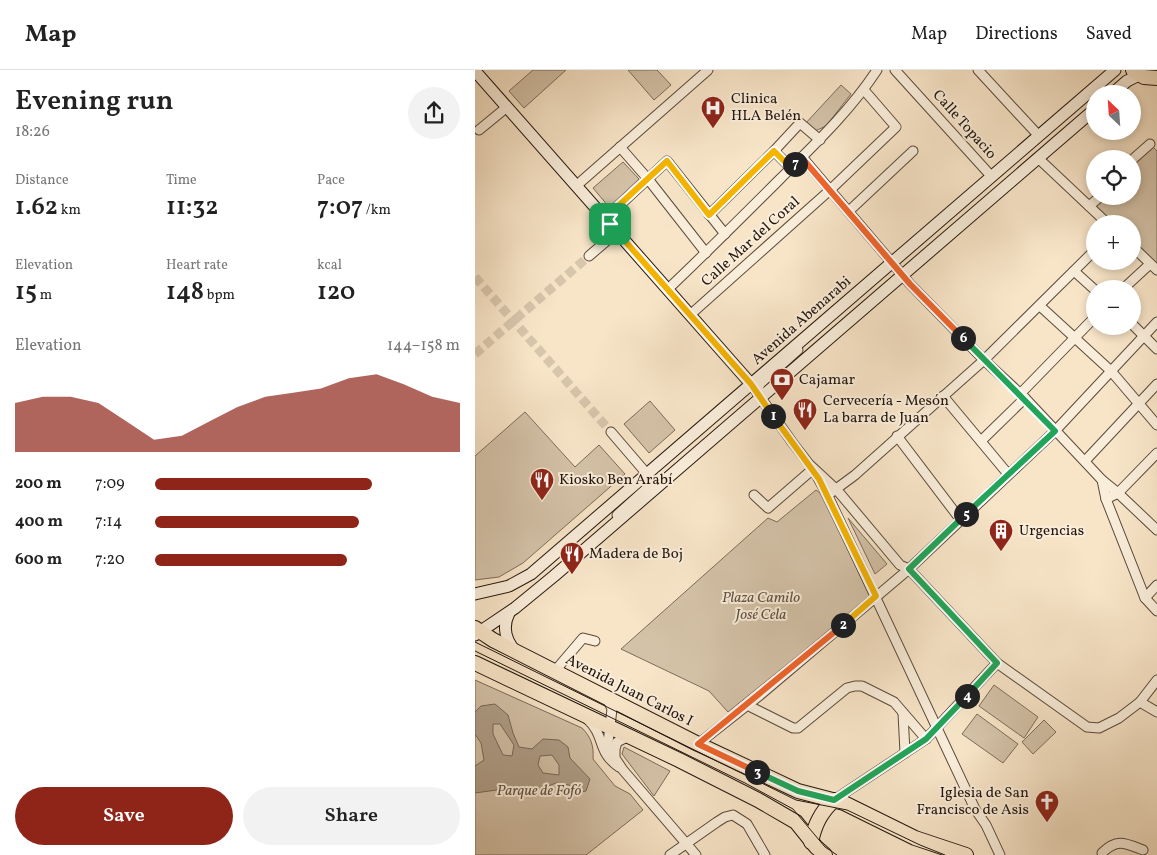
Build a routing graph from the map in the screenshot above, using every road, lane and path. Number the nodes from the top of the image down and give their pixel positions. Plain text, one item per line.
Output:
1 (708, 70) edge
2 (877, 70) edge
3 (895, 70) edge
4 (978, 70) edge
5 (1115, 70) edge
6 (475, 71) edge
7 (1136, 72) edge
8 (1157, 78) edge
9 (1123, 85) edge
10 (864, 90) junction
11 (507, 107) junction
12 (1086, 117) edge
13 (479, 130) dead end
14 (1039, 136) junction
15 (820, 140) junction
16 (1150, 144) dead end
17 (620, 147) junction
18 (774, 151) junction
19 (913, 151) dead end
20 (1141, 152) edge
21 (802, 158) junction
22 (1038, 158) junction
23 (791, 168) junction
24 (992, 176) junction
25 (649, 179) junction
26 (576, 186) junction
27 (831, 190) junction
28 (1089, 206) joint
29 (849, 211) junction
30 (709, 215) junction
31 (1098, 215) edge
32 (605, 218) junction
33 (617, 232) junction
34 (725, 234) junction
35 (706, 253) junction
36 (1141, 255) edge
37 (589, 256) tunnel mouth
38 (1086, 259) edge
39 (892, 262) junction
40 (1154, 267) edge
41 (1074, 271) junction
42 (903, 275) junction
43 (1136, 280) edge
44 (1086, 282) edge
45 (668, 289) junction
46 (1040, 306) junction
47 (690, 314) junction
48 (1157, 322) edge
49 (1086, 326) edge
50 (1141, 333) edge
51 (1145, 337) junction
52 (1074, 339) junction
53 (1157, 349) edge
54 (984, 360) junction
55 (1111, 371) junction
56 (1157, 384) edge
57 (756, 391) junction
58 (943, 396) junction
59 (1022, 396) junction
60 (1138, 402) junction
61 (1157, 425) edge
62 (1055, 431) junction
63 (611, 432) tunnel mouth
64 (897, 436) junction
65 (981, 441) junction
66 (1157, 453) edge
67 (1085, 461) junction
68 (813, 469) junction
69 (647, 474) junction
70 (1008, 474) junction
71 (1102, 480) junction
72 (837, 490) junction
73 (1118, 493) junction
74 (755, 495) dead end
75 (828, 496) junction
76 (1106, 499) junction
77 (960, 520) junction
78 (1155, 524) edge
79 (601, 536) junction
80 (909, 569) junction
81 (1157, 586) edge
82 (475, 594) edge
83 (876, 596) junction
84 (1145, 598) junction
85 (1157, 612) edge
86 (509, 613) junction
87 (477, 632) edge
88 (595, 641) dead end
89 (517, 652) junction
90 (475, 663) edge
91 (997, 663) junction
92 (554, 672) junction
93 (1157, 680) edge
94 (606, 697) junction
95 (1140, 702) junction
96 (747, 705) junction
97 (1157, 712) edge
98 (581, 713) junction
99 (903, 713) junction
100 (609, 727) junction
101 (938, 728) junction
102 (629, 736) junction
103 (926, 739) junction
104 (698, 744) junction
105 (905, 753) junction
106 (615, 758) junction
107 (623, 770) junction
108 (834, 800) junction
109 (811, 842) junction
110 (686, 843) junction
111 (1143, 850) dead end
112 (1101, 853) dead end
113 (671, 855) edge
114 (696, 855) edge
115 (765, 855) edge
116 (825, 855) edge
117 (966, 855) edge
118 (1000, 855) edge

1 - 17 street
2 - 10 street
3 - 24 street, Calle Topacio
4 - 14 street
5 - 14 main road, Avenida Abenarabi
6 - 11 main road
7 - 8 main road
7 - 9 main road
10 - 15 street
10 - 27 street, Calle Mar del Coral
11 - 13 street
11 - 26 main road
12 - 22 main road, Avenida Abenarabi
14 - 24 main road, Avenida Abenarabi
15 - 18 street
15 - 21 street
16 - 20 street
17 - 25 street
17 - 26 street
18 - 23 street
18 - 30 street
19 - 29 street
21 - 23 street
21 - 27 street
22 - 28 street
22 - 42 main road, Avenida Abenarabi
23 - 34 street
24 - 39 main road, Avenida Abenarabi
25 - 30 street
25 - 32 street
25 - 35 street
26 - 32 main road
27 - 29 street
27 - 47 street, Calle Mar del Coral
28 - 31 street
29 - 39 street
30 - 34 street
32 - 33 main road
33 - 37 street
33 - 45 main road
34 - 35 street
35 - 45 street
36 - 40 street
38 - 41 street
39 - 42 street
39 - 57 main road, Avenida Abenarabi
40 - 43 street
41 - 44 street
41 - 46 street
42 - 54 street
42 - 57 main road, Avenida Abenarabi
45 - 47 main road
46 - 52 street
46 - 54 street
47 - 57 main road
48 - 51 street
49 - 52 street
50 - 51 street
51 - 53 street
51 - 55 street
52 - 55 street
52 - 59 street
54 - 58 street
54 - 59 street
55 - 60 street
55 - 62 street
56 - 60 street
57 - 68 street
57 - 69 main road, Avenida Abenarabi
57 - 79 main road, Avenida Abenarabi
58 - 64 street
58 - 65 street
59 - 62 street
59 - 65 street
60 - 61 street
60 - 67 street
62 - 67 street
62 - 70 street
63 - 69 street
64 - 72 street
64 - 77 street
65 - 70 street
66 - 73 street
67 - 71 street
68 - 72 street
68 - 74 street
68 - 75 street
69 - 79 street
69 - 82 main road, Avenida Abenarabi
70 - 77 street
71 - 73 street
71 - 76 street
72 - 75 street
72 - 80 street
73 - 76 street
73 - 78 street
75 - 83 street
76 - 84 street
77 - 80 street
79 - 86 main road, Avenida Abenarabi
80 - 83 street
80 - 91 street
81 - 84 street
83 - 96 street
83 - 101 street
84 - 85 street
86 - 87 main road, Avenida Abenarabi
86 - 89 main road
87 - 89 main road, Avenida Juan Carlos I
88 - 92 street
89 - 92 main road, Avenida Juan Carlos I
90 - 98 main road
91 - 95 street
91 - 101 street
92 - 94 main road, Avenida Juan Carlos I
93 - 95 street
94 - 100 street
94 - 104 main road, Avenida Juan Carlos I
95 - 97 street
96 - 99 street
96 - 104 street
98 - 100 main road
98 - 107 street
99 - 103 street
99 - 105 street
100 - 102 main road
100 - 106 street
101 - 103 street
101 - 118 street
102 - 106 street
102 - 109 main road
103 - 105 street
104 - 108 main road, Avenida Juan Carlos I
105 - 108 street
106 - 107 street
107 - 110 street
108 - 109 main road
108 - 117 main road, Avenida Juan Carlos I
109 - 116 main road
110 - 113 street
110 - 114 street
110 - 115 street
111 - 112 street

